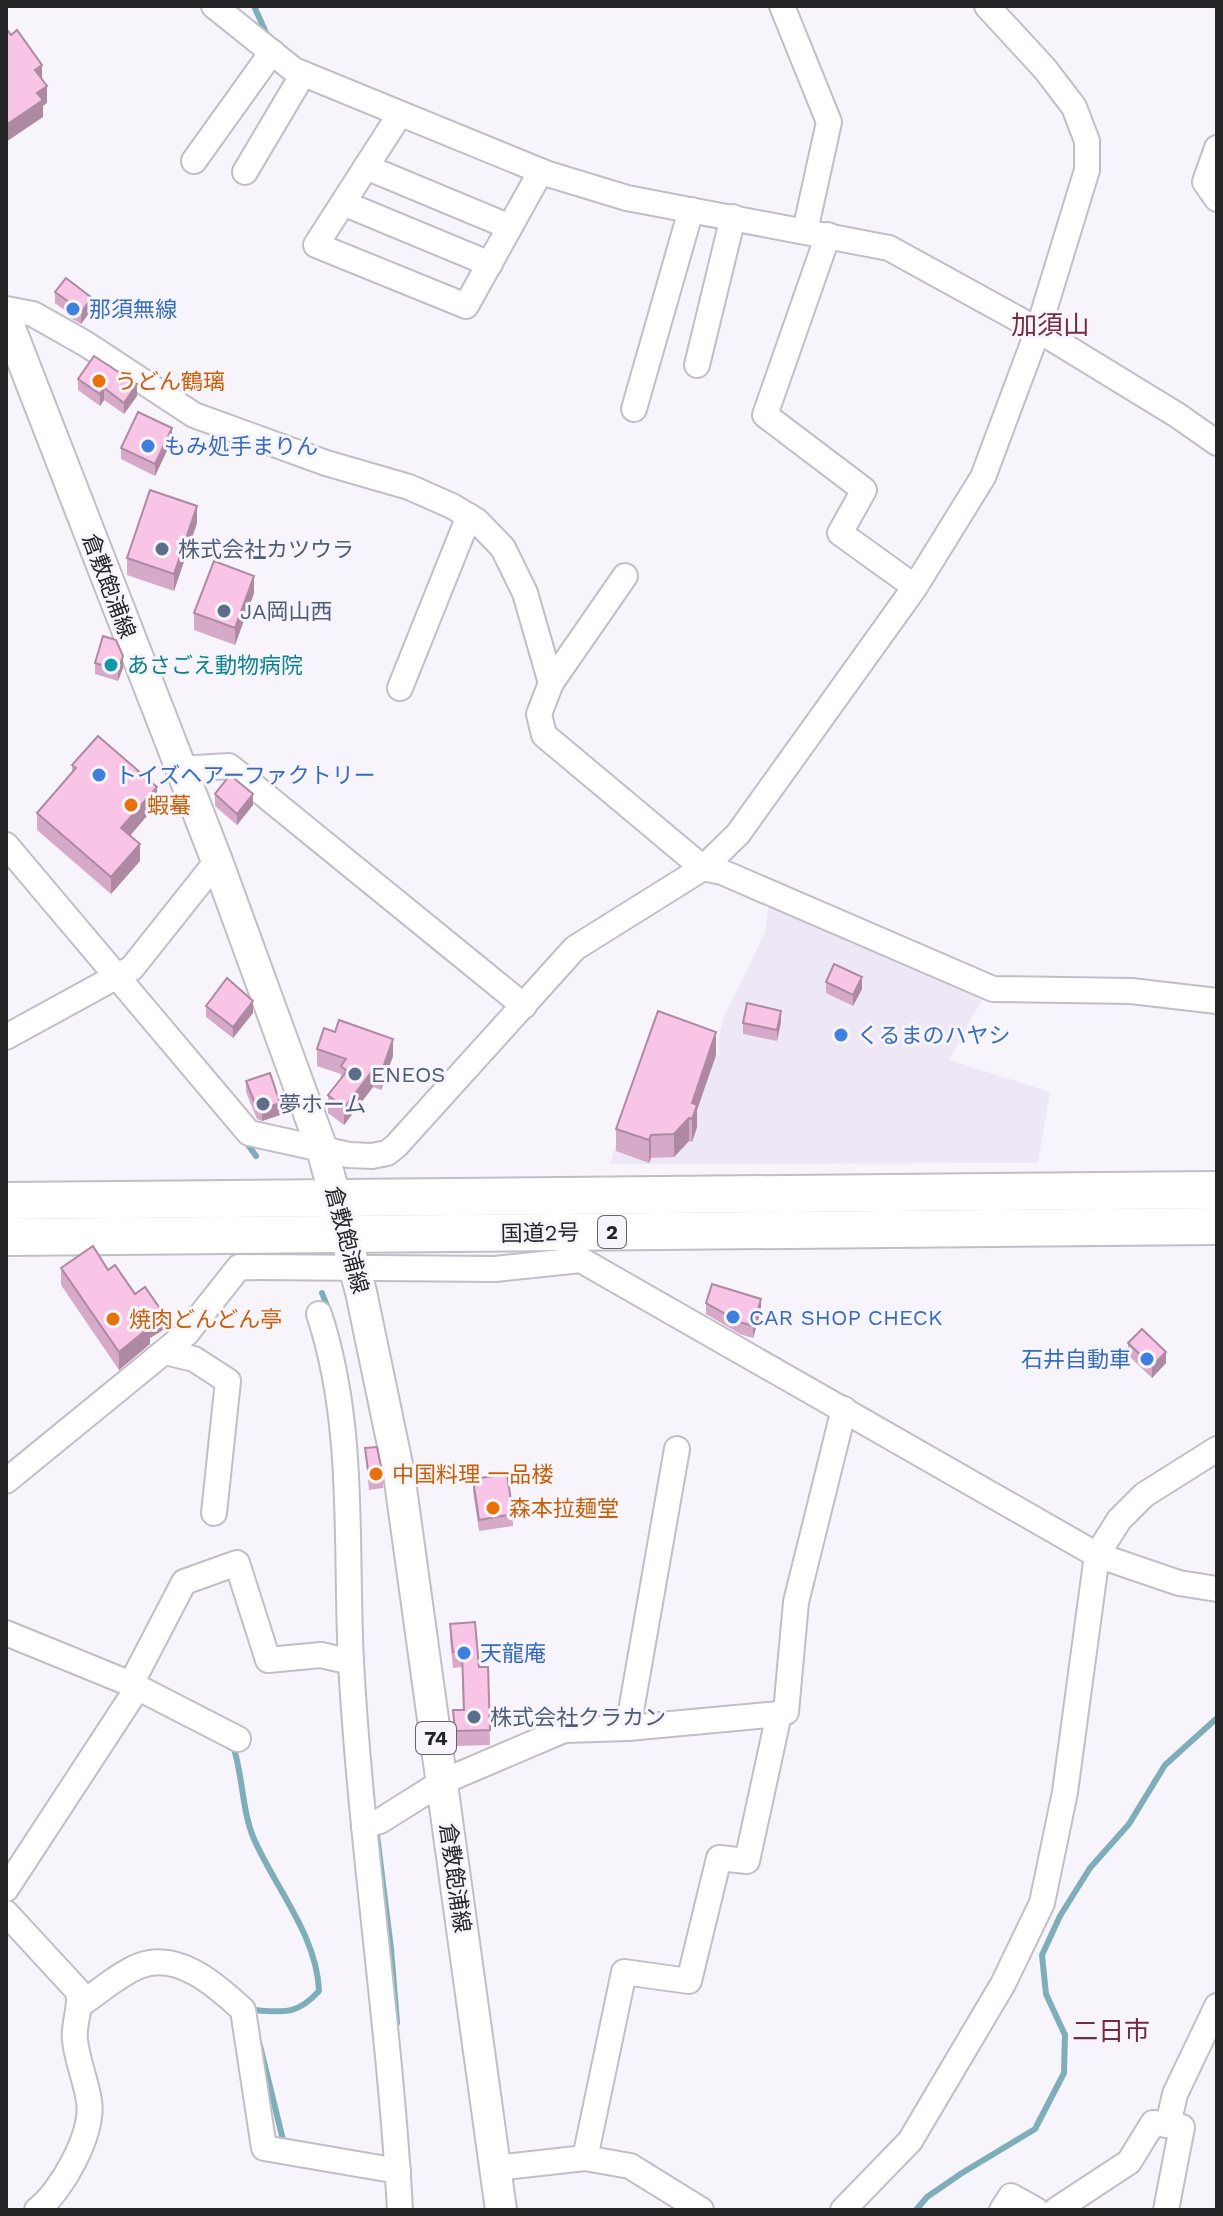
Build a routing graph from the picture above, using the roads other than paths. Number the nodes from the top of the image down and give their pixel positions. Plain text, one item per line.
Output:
1 (214, 6) edge
2 (782, 6) edge
3 (987, 6) edge
4 (272, 52) junction
5 (303, 74) junction
6 (400, 114) junction
7 (1217, 148) edge
8 (194, 161) dead end
9 (366, 167) junction
10 (541, 171) junction
11 (245, 172) dead end
12 (1217, 199) edge
13 (343, 203) junction
14 (691, 210) junction
15 (733, 217) junction
16 (510, 227) junction
17 (817, 233) junction
18 (490, 264) junction
19 (6, 309) edge
20 (6, 318) edge
21 (1038, 330) junction
22 (697, 365) dead end
23 (634, 409) dead end
24 (1217, 443) edge
25 (469, 516) junction
26 (625, 576) dead end
27 (915, 587) junction
28 (551, 683) junction
29 (400, 688) dead end
30 (180, 769) junction
31 (6, 845) edge
32 (217, 861) junction
33 (703, 868) junction
34 (111, 980) junction
35 (1217, 1001) edge
36 (524, 1006) junction
37 (6, 1037) edge
38 (322, 1149) junction
39 (1217, 1190) edge
40 (335, 1198) junction
41 (6, 1201) edge
42 (1217, 1226) edge
43 (6, 1237) edge
44 (350, 1251) junction
45 (319, 1314) dead end
46 (165, 1352) junction
47 (844, 1409) junction
48 (677, 1449) dead end
49 (1217, 1449) edge
50 (6, 1481) edge
51 (214, 1513) dead end
52 (1097, 1555) junction
53 (1217, 1589) edge
54 (6, 1633) edge
55 (351, 1662) junction
56 (135, 1686) junction
57 (779, 1714) junction
58 (628, 1728) junction
59 (238, 1739) dead end
60 (442, 1782) junction
61 (371, 1824) junction
62 (6, 1889) edge
63 (6, 1913) edge
64 (81, 2004) junction
65 (1217, 2006) edge
66 (1168, 2125) junction
67 (585, 2158) junction
68 (495, 2168) junction
69 (398, 2171) junction
70 (37, 2210) edge
71 (400, 2210) edge
72 (501, 2210) edge
73 (701, 2210) edge
74 (843, 2210) edge
75 (1002, 2210) edge
76 (1036, 2210) edge
77 (1056, 2210) edge
78 (1166, 2210) edge

1 - 4 street
2 - 17 street
3 - 21 street
4 - 5 street
4 - 8 street
5 - 6 street
5 - 11 street
6 - 9 street
6 - 10 street
7 - 12 street
9 - 13 street
9 - 16 street
10 - 14 street
10 - 16 street
13 - 18 street
13 - 18 street
14 - 15 street
14 - 23 street
15 - 17 street
15 - 22 street
16 - 18 street
17 - 21 street
17 - 27 street
19 - 25 street
20 - 30 main road, 倉敷飽浦線 / 74
21 - 24 street
21 - 27 street
25 - 28 street
25 - 29 street
26 - 28 street
27 - 33 street
28 - 33 street
30 - 32 main road, 倉敷飽浦線 / 74
30 - 36 street
31 - 34 street
32 - 34 street
32 - 38 main road, 倉敷飽浦線 / 74
33 - 35 street
33 - 36 street
34 - 37 street
34 - 38 street
36 - 38 street
38 - 40 main road, 倉敷飽浦線 / 74
39 - 40 highway, 国道2号 / 2
40 - 41 highway, 国道2号 / 2
40 - 44 main road, 倉敷飽浦線 / 74
42 - 44 highway, 国道2号 / 2
43 - 44 highway, 国道2号 / 2
44 - 46 street
44 - 47 street
44 - 60 main road, 倉敷飽浦線 / 74
45 - 55 street
46 - 50 street
46 - 51 street
47 - 52 street
47 - 57 street
48 - 58 street
49 - 52 street
52 - 53 street
52 - 74 street
54 - 56 street
55 - 56 street
55 - 61 street
56 - 59 street
56 - 62 street
57 - 58 street
57 - 67 street
58 - 60 street
60 - 61 street
60 - 68 main road, 倉敷飽浦線 / 74
61 - 69 street
63 - 64 street
64 - 69 street
64 - 70 street
65 - 66 street
66 - 77 street
66 - 78 street
67 - 68 street
67 - 73 street
68 - 72 main road, 倉敷飽浦線 / 74
69 - 71 street
75 - 76 street

